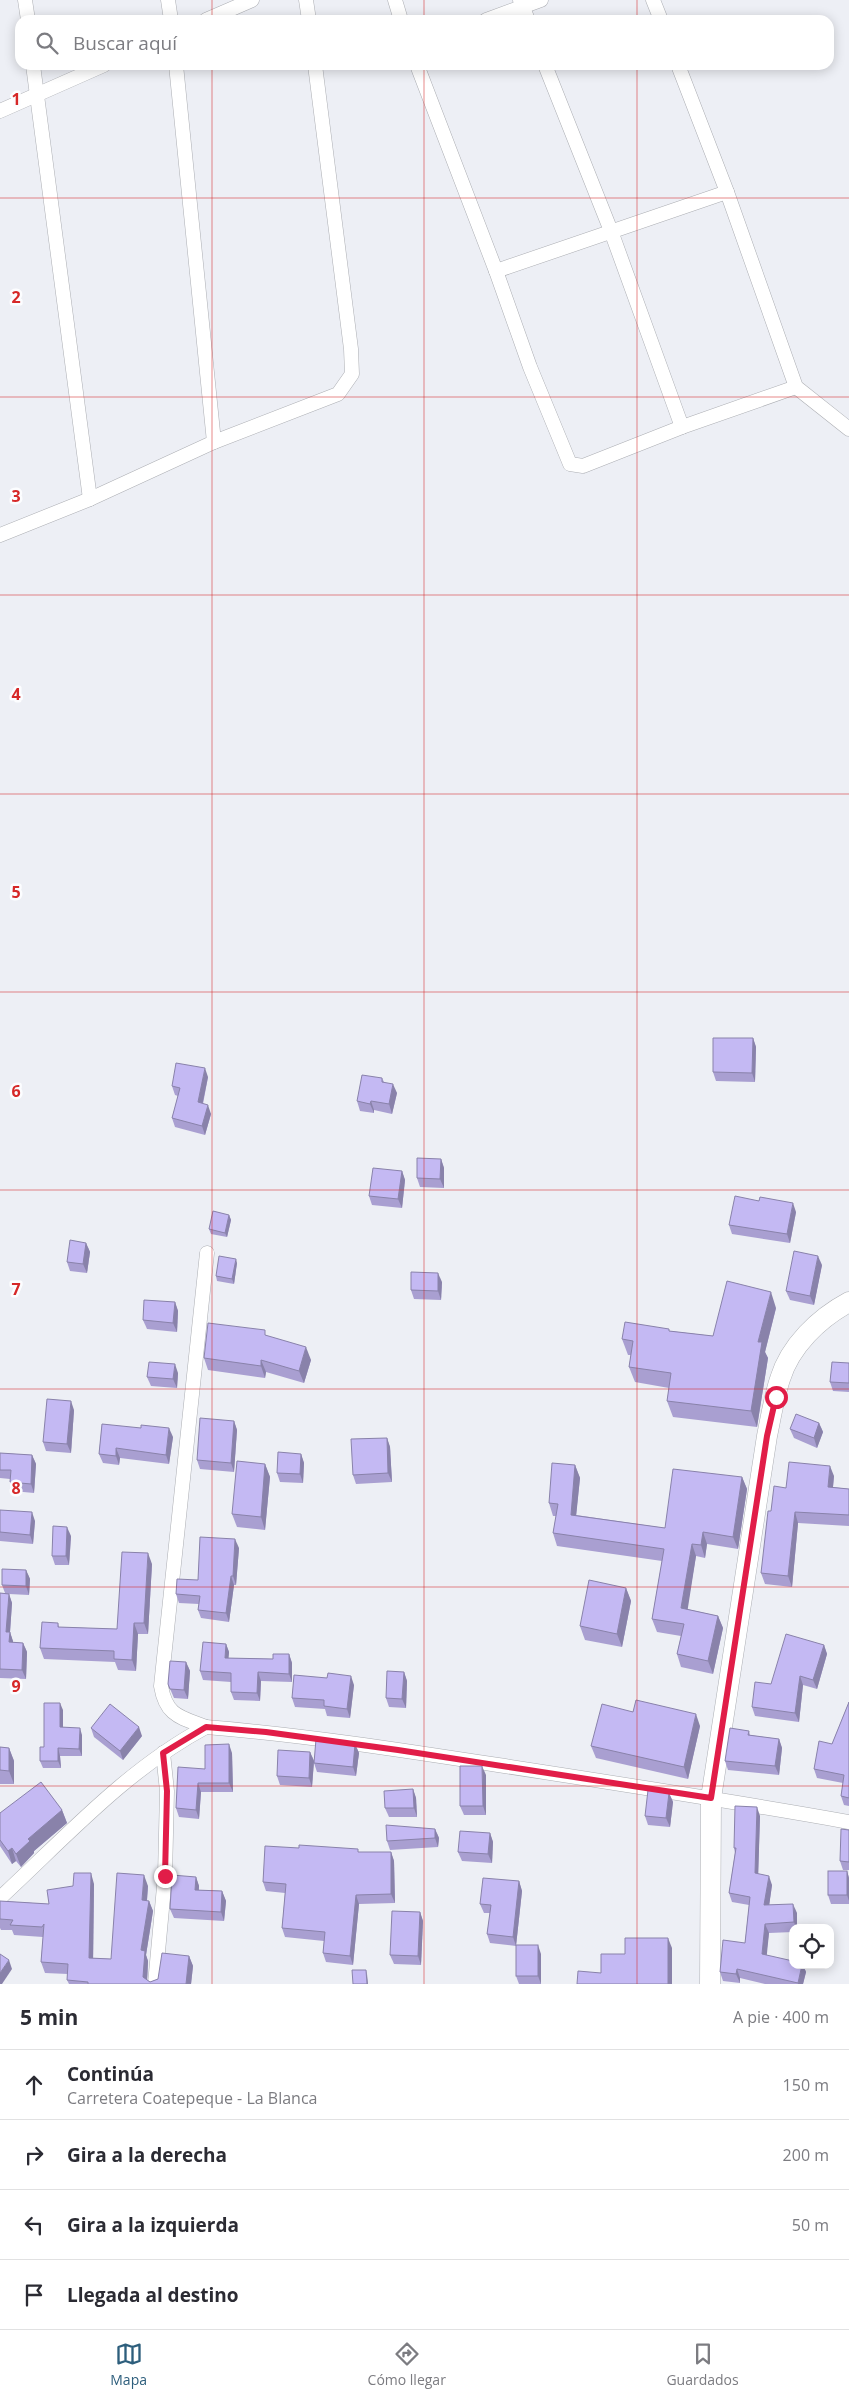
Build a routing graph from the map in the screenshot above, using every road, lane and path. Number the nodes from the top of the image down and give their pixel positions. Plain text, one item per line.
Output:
1 (25, 0) edge
2 (168, 0) edge
3 (252, 0) edge
4 (306, 0) edge
5 (395, 0) edge
6 (541, 0) edge
7 (653, 0) edge
8 (521, 3) edge
9 (27, 15) edge
10 (170, 15) edge
11 (218, 15) edge
12 (308, 15) edge
13 (400, 15) edge
14 (496, 15) edge
15 (526, 15) edge
16 (659, 15) edge
17 (34, 70) edge
18 (93, 70) edge
19 (177, 70) edge
20 (316, 70) edge
21 (418, 70) edge
22 (547, 70) edge
23 (680, 70) edge
24 (36, 95) junction
25 (0, 111) edge
26 (727, 192) junction
27 (610, 231) junction
28 (496, 271) junction
29 (796, 386) junction
30 (682, 427) junction
31 (849, 429) edge
32 (214, 442) junction
33 (90, 499) junction
34 (0, 535) edge
35 (207, 1253) dead end
36 (849, 1302) edge
37 (206, 1727) junction
38 (163, 1753) junction
39 (711, 1798) junction
40 (849, 1822) edge
41 (0, 1898) edge
42 (155, 1984) edge
43 (710, 1984) edge

1 - 9 street
2 - 10 street
3 - 11 street
4 - 12 street
5 - 13 street
6 - 8 street
7 - 16 street
8 - 14 street
8 - 15 street
17 - 24 street
18 - 24 street
19 - 32 street
20 - 32 street
21 - 28 street
22 - 27 street
23 - 26 street
24 - 25 street
24 - 33 street
26 - 27 street
26 - 29 street
27 - 28 street
27 - 30 street
28 - 30 street
29 - 30 street
29 - 31 street
32 - 33 street
33 - 34 street
35 - 37 street
36 - 39 main road
37 - 38 street
37 - 39 street
38 - 41 street
38 - 42 street
39 - 40 street
39 - 43 main road

